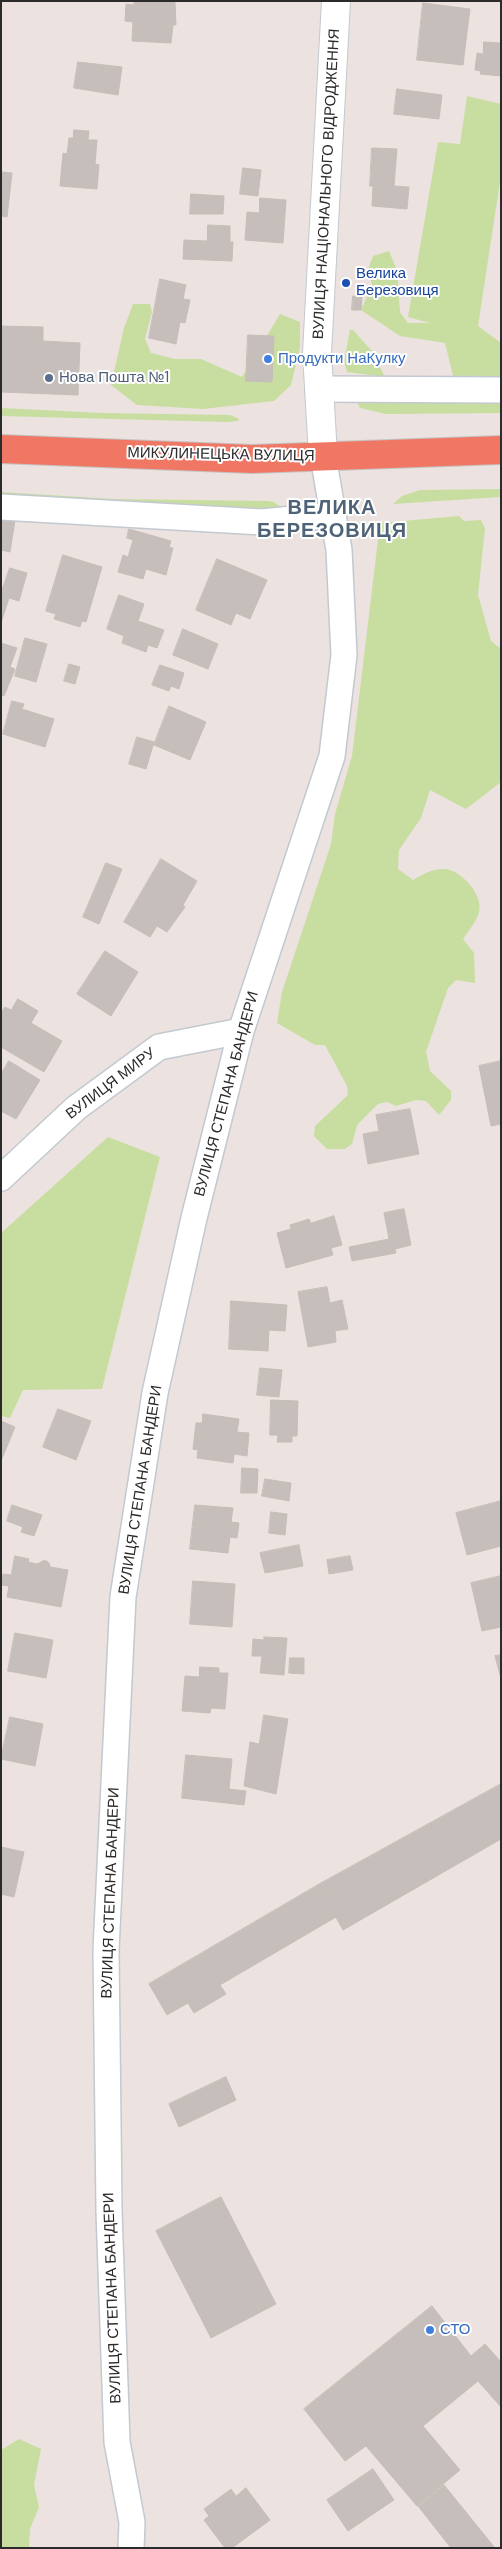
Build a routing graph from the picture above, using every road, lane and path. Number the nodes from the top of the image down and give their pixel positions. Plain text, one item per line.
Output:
1 (336, 1) edge
2 (318, 389) junction
3 (501, 390) edge
4 (1, 450) edge
5 (501, 450) edge
6 (323, 456) junction
7 (1, 507) edge
8 (333, 515) junction
9 (241, 1030) junction
10 (1, 1178) edge
11 (131, 2548) edge

1 - 2 street, ВУЛИЦЯ НАЦІОНАЛЬНОГО ВІДРОДЖЕННЯ
2 - 3 street
2 - 6 street, ВУЛИЦЯ НАЦІОНАЛЬНОГО ВІДРОДЖЕННЯ
4 - 6 highway, МИКУЛИНЕЦЬКА ВУЛИЦЯ
5 - 6 highway, МИКУЛИНЕЦЬКА ВУЛИЦЯ
6 - 8 street, ВУЛИЦЯ СТЕПАНА БАНДЕРИ
7 - 8 street
8 - 9 street, ВУЛИЦЯ СТЕПАНА БАНДЕРИ
9 - 10 street, ВУЛИЦЯ МИРУ
9 - 11 street, ВУЛИЦЯ СТЕПАНА БАНДЕРИ

